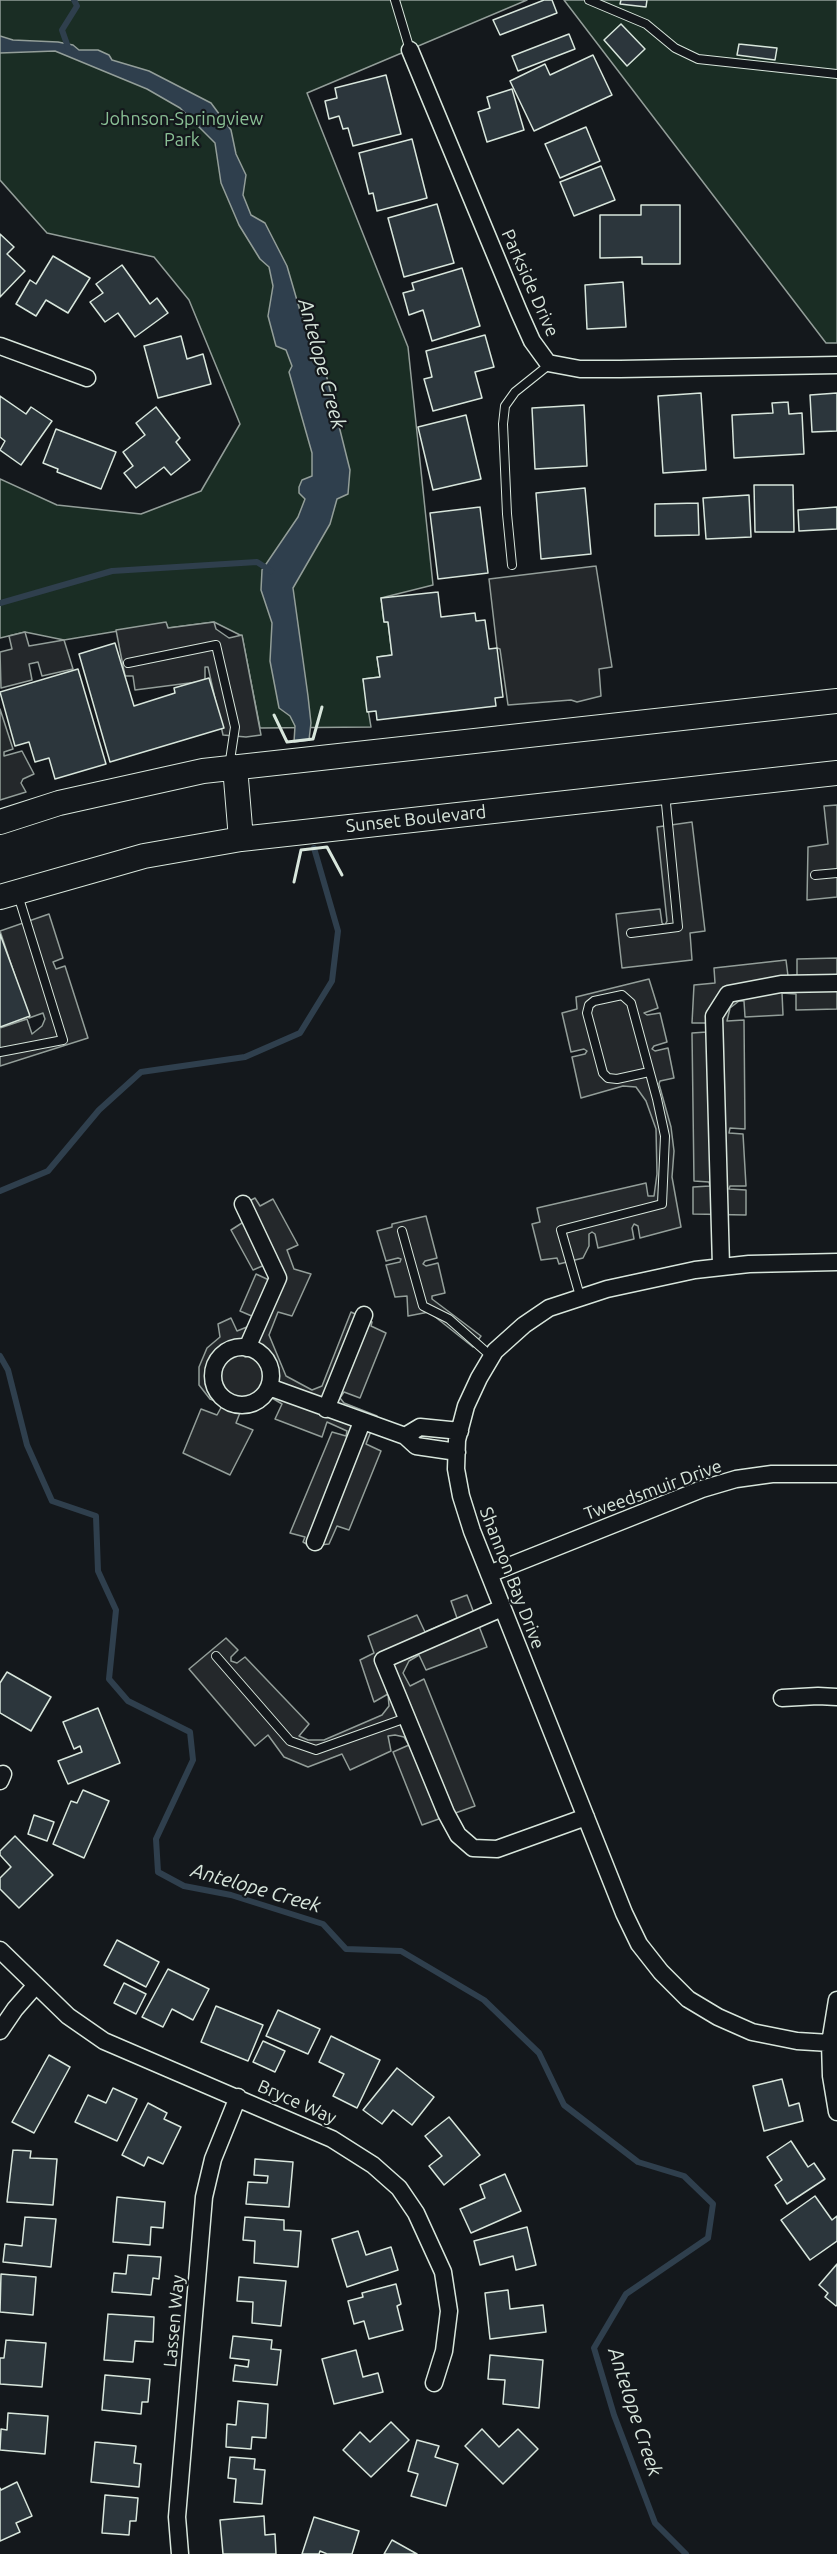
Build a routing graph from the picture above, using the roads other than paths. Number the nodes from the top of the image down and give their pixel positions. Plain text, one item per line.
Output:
1 (394, 0) edge
2 (589, 0) edge
3 (410, 50) joint
4 (837, 74) edge
5 (0, 346) edge
6 (550, 364) junction
7 (837, 365) edge
8 (87, 378) dead end
9 (513, 565) dead end
10 (128, 663) dead end
11 (837, 700) edge
12 (232, 767) junction
13 (837, 773) edge
14 (665, 791) junction
15 (0, 822) edge
16 (241, 839) junction
17 (837, 873) edge
18 (815, 875) dead end
19 (8, 894) edge
20 (631, 933) dead end
21 (837, 983) edge
22 (0, 1052) edge
23 (649, 1072) junction
24 (243, 1204) dead end
25 (402, 1231) dead end
26 (837, 1262) edge
27 (721, 1266) junction
28 (580, 1296) junction
29 (364, 1315) dead end
30 (247, 1348) junction
31 (492, 1357) junction
32 (269, 1387) junction
33 (326, 1409) junction
34 (362, 1422) junction
35 (460, 1431) junction
36 (405, 1436) junction
37 (457, 1452) junction
38 (837, 1474) edge
39 (315, 1542) dead end
40 (489, 1574) junction
41 (502, 1608) junction
42 (216, 1656) dead end
43 (837, 1697) edge
44 (782, 1698) dead end
45 (406, 1718) junction
46 (586, 1817) junction
47 (0, 1950) edge
48 (36, 1985) junction
49 (837, 2000) edge
50 (0, 2031) edge
51 (830, 2043) junction
52 (238, 2097) junction
53 (837, 2112) edge
54 (434, 2384) dead end
55 (180, 2554) edge

1 - 3 lane
2 - 4 lane
3 - 6 street, Parkside Drive
5 - 8 street
6 - 7 street, Parkside Drive
6 - 9 lane
10 - 12 lane
11 - 12 main road
12 - 15 main road
12 - 16 main road
13 - 14 main road, Sunset Boulevard
14 - 16 main road, Sunset Boulevard
14 - 20 lane
16 - 19 main road, Sunset Boulevard
17 - 18 lane
19 - 22 lane
21 - 27 street
23 - 23 lane
23 - 28 lane
24 - 30 street
25 - 31 lane
26 - 27 street, Shannon Bay Drive
27 - 28 street, Shannon Bay Drive
28 - 31 street, Shannon Bay Drive
29 - 33 street
30 - 32 street
30 - 32 street
31 - 35 street, Shannon Bay Drive
32 - 33 street
33 - 34 street
34 - 36 street
34 - 39 street
35 - 36 street
35 - 37 street, Shannon Bay Drive
36 - 37 street
37 - 40 street, Shannon Bay Drive
38 - 40 street, Tweedsmuir Drive
40 - 41 street, Shannon Bay Drive
41 - 45 street
41 - 46 street, Shannon Bay Drive
42 - 45 lane
43 - 44 street
45 - 46 street
46 - 51 street, Shannon Bay Drive
47 - 48 street, Bryce Way
48 - 50 street
48 - 52 street, Bryce Way
49 - 51 street
51 - 53 street
52 - 54 street, Bryce Way
52 - 55 street, Lassen Way

